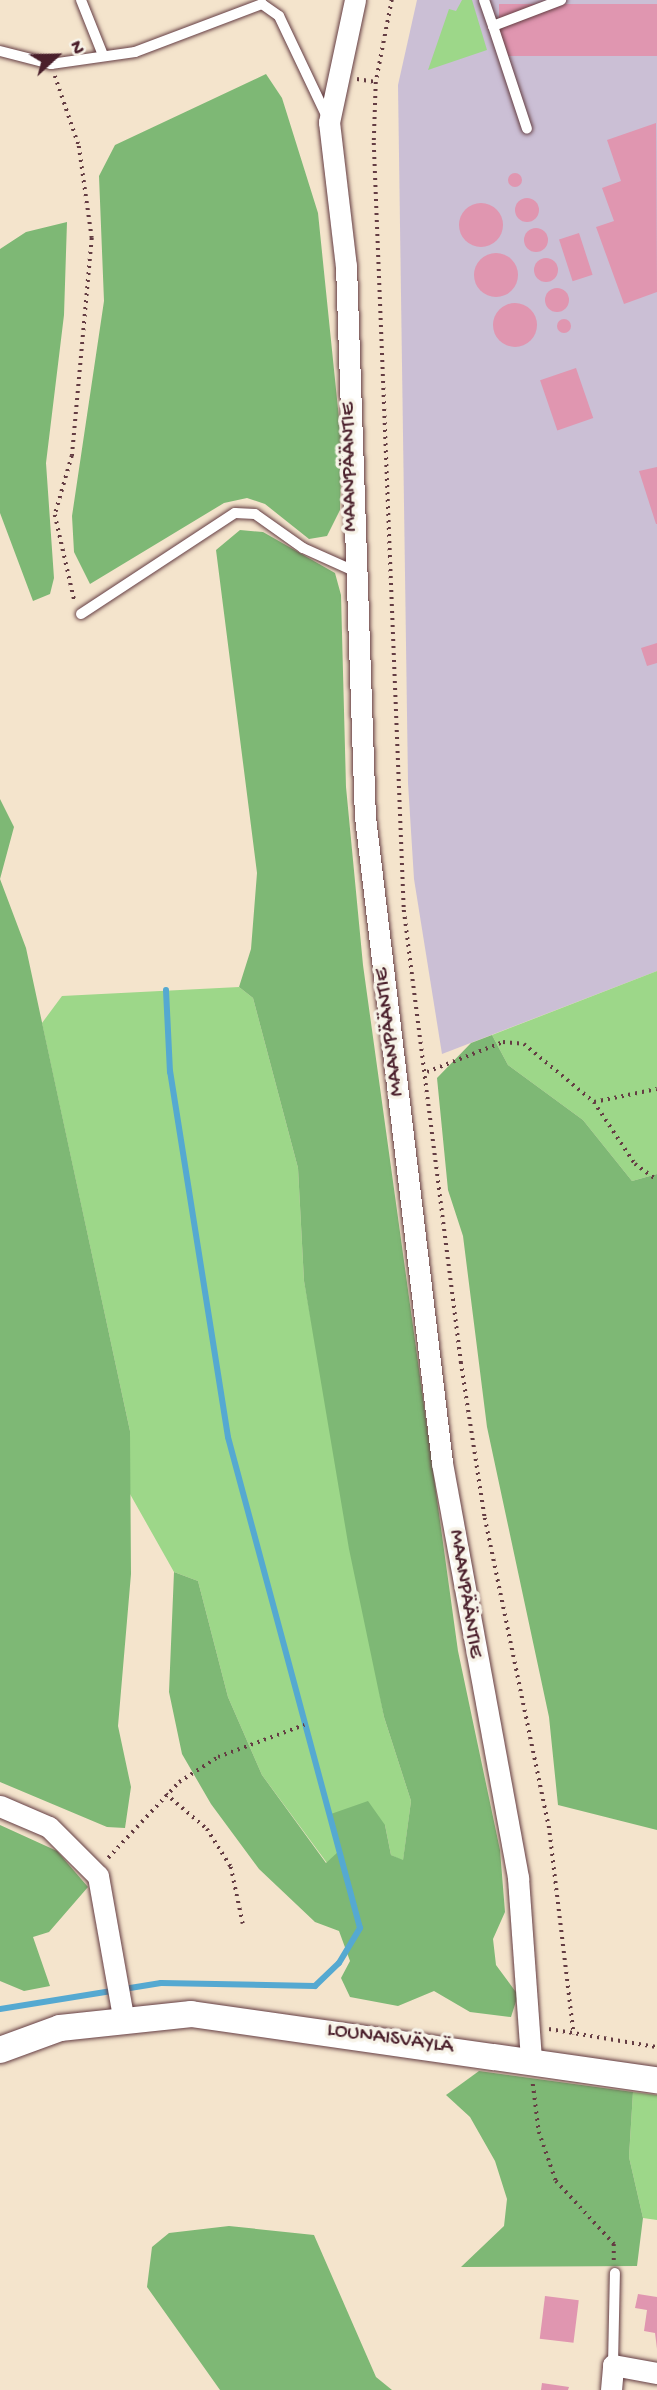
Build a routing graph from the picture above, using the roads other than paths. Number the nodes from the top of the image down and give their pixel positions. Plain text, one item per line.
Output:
1 (81, 0) edge
2 (355, 0) edge
3 (484, 0) edge
4 (561, 0) edge
5 (493, 26) junction
6 (0, 51) edge
7 (103, 55) junction
8 (329, 122) junction
9 (527, 129) dead end
10 (352, 570) junction
11 (81, 614) road end
12 (0, 1806) edge
13 (123, 2016) junction
14 (0, 2050) edge
15 (531, 2059) junction
16 (657, 2080) edge
17 (615, 2273) road end
18 (613, 2365) junction
19 (657, 2373) edge
20 (611, 2390) edge

1 - 7 lane
2 - 8 street, MAANPÄÄNTIE
3 - 5 lane
4 - 5 lane
5 - 9 lane
6 - 7 lane
7 - 8 lane
8 - 10 street, MAANPÄÄNTIE
10 - 11 lane
10 - 15 street, MAANPÄÄNTIE
12 - 13 street
13 - 14 street, LOUNAISVÄYLÄ
13 - 15 street, LOUNAISVÄYLÄ
15 - 16 street, LOUNAISVÄYLÄ
17 - 18 lane
18 - 19 street
18 - 20 street

